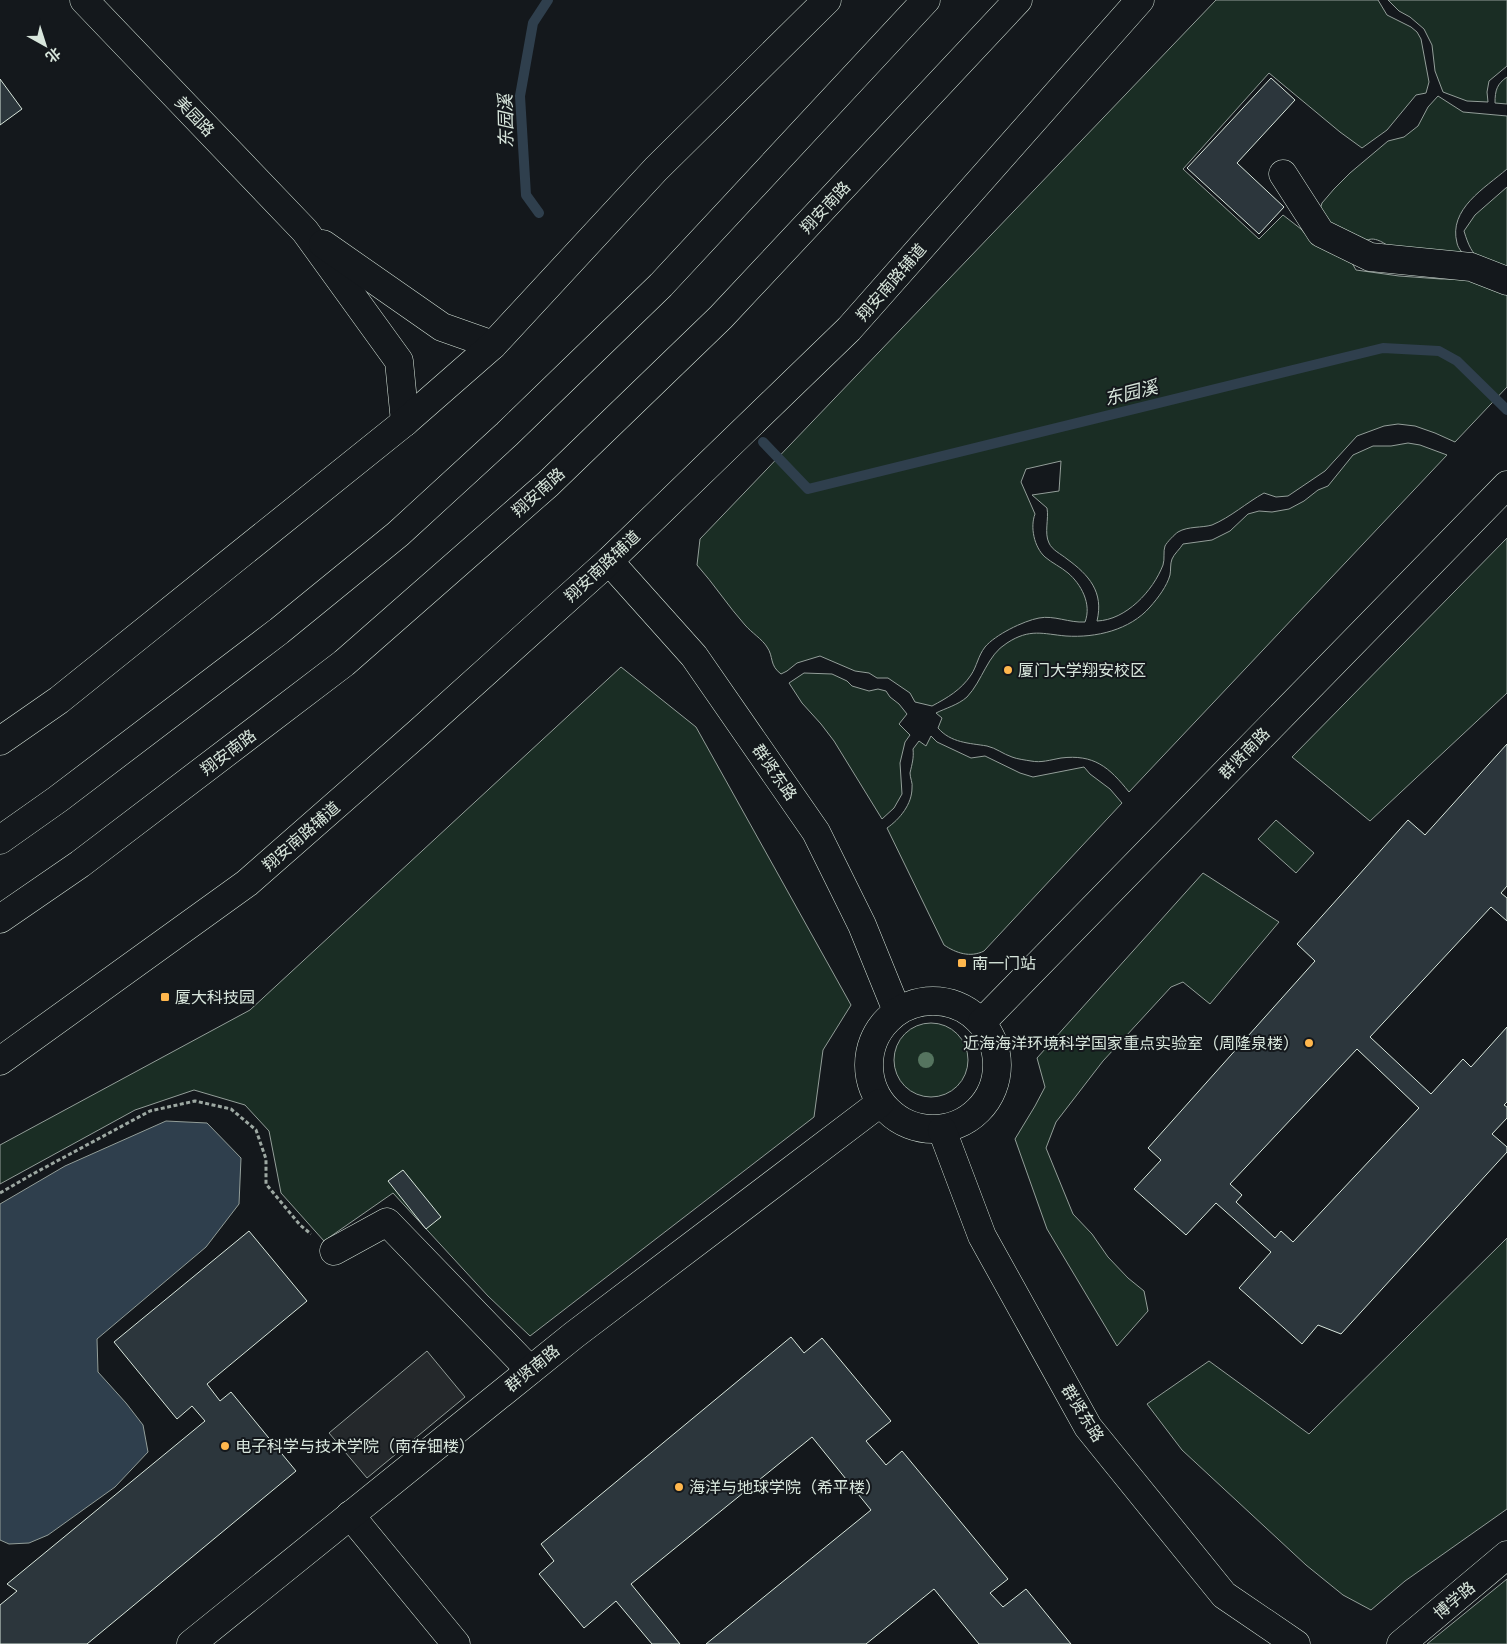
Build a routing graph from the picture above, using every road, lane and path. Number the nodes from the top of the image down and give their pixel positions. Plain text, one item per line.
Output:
1 (84, 0) edge
2 (827, 0) edge
3 (926, 0) edge
4 (1018, 0) edge
5 (1140, 0) edge
6 (1283, 174) dead end
7 (306, 231) junction
8 (1507, 281) edge
9 (493, 345) junction
10 (405, 422) junction
11 (1507, 485) edge
12 (610, 561) junction
13 (0, 741) edge
14 (0, 840) edge
15 (0, 919) edge
16 (897, 1011) junction
17 (982, 1022) junction
18 (0, 1061) edge
19 (880, 1103) junction
20 (942, 1130) junction
21 (0, 1193) edge
22 (334, 1250) joint
23 (530, 1370) junction
24 (350, 1515) junction
25 (1507, 1555) edge
26 (191, 1644) edge
27 (456, 1644) edge
28 (1296, 1644) edge
29 (1401, 1644) edge

1 - 7 main road, 美园路
2 - 9 main road
3 - 14 main road
4 - 15 main road, 翔安南路
5 - 12 main road, 翔安南路辅道
6 - 8 main road
7 - 9 main road
7 - 10 main road
9 - 10 main road
10 - 13 main road
11 - 17 main road, 群贤南路
12 - 16 main road, 群贤东路
12 - 18 main road, 翔安南路辅道
16 - 17 main road
16 - 19 main road
17 - 20 main road
19 - 20 main road
19 - 23 main road, 群贤南路
20 - 28 main road, 群贤东路
21 - 22 path
22 - 23 main road
23 - 24 main road, 群贤南路
24 - 26 main road, 群贤南路
24 - 27 main road
25 - 29 main road, 博学路

